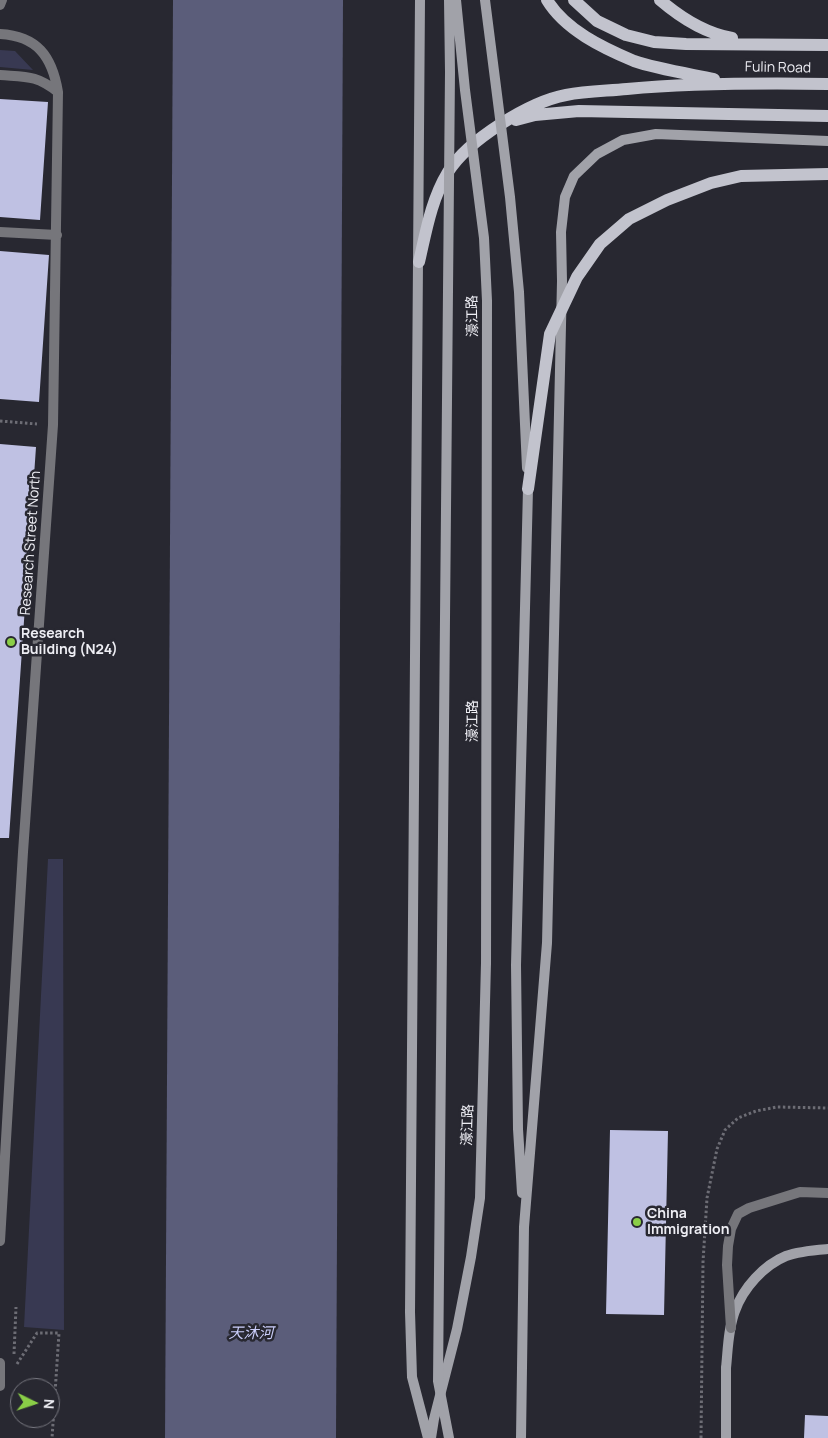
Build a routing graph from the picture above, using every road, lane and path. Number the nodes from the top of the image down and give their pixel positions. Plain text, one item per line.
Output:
1 (2, 0) edge
2 (420, 0) edge
3 (449, 0) edge
4 (456, 0) edge
5 (485, 0) edge
6 (547, 0) edge
7 (574, 0) edge
8 (660, 0) edge
9 (0, 5) edge
10 (0, 34) edge
11 (828, 39) edge
12 (781, 44) junction
13 (803, 44) junction
14 (828, 45) edge
15 (0, 75) edge
16 (728, 83) junction
17 (828, 84) edge
18 (58, 92) junction
19 (828, 116) edge
20 (504, 123) junction
21 (828, 141) edge
22 (828, 174) edge
23 (0, 232) edge
24 (57, 235) junction
25 (419, 262) junction
26 (0, 421) edge
27 (53, 425) junction
28 (528, 489) junction
29 (828, 1193) edge
30 (524, 1227) junction
31 (0, 1240) edge
32 (828, 1249) edge
33 (16, 1307) dead end
34 (731, 1328) junction
35 (0, 1364) edge
36 (0, 1386) edge
37 (701, 1393) dead end
38 (52, 1438) edge
39 (430, 1438) edge
40 (449, 1438) edge
41 (521, 1438) edge
42 (702, 1438) edge
43 (726, 1438) edge

1 - 9 street
2 - 25 main road
3 - 40 main road, bridge
4 - 39 main road, 濠江路, bridge
5 - 28 main road, bridge
6 - 16 main road
7 - 12 main road
8 - 12 main road
10 - 18 street, Research Street North
11 - 13 main road
12 - 13 main road, Fulin Road
13 - 14 main road, Fulin Road
15 - 18 street
16 - 17 main road, Fulin Road
16 - 20 main road
18 - 24 street, Research Street North
19 - 20 main road
20 - 25 main road
21 - 30 main road
22 - 28 main road, bridge
23 - 24 street
24 - 27 street, Research Street North
25 - 39 main road
26 - 27 path
27 - 31 street, Research Street North
28 - 30 main road
29 - 34 street, bridge
30 - 41 main road
32 - 34 main road, bridge
33 - 38 path
34 - 43 main road, bridge
35 - 36 street
37 - 42 path

